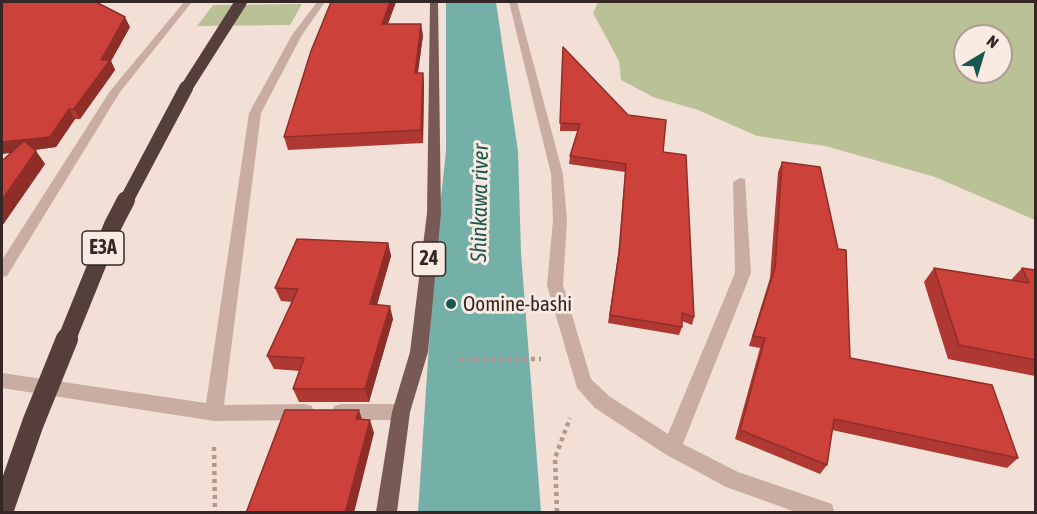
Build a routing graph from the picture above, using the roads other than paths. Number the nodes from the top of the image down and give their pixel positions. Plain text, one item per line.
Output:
1 (188, 2) edge
2 (241, 2) edge
3 (321, 2) edge
4 (434, 2) edge
5 (513, 2) edge
6 (740, 182) dead end
7 (2, 272) edge
8 (2, 381) edge
9 (400, 412) junction
10 (214, 413) junction
11 (672, 448) junction
12 (2, 513) edge
13 (386, 513) edge
14 (824, 513) edge

1 - 7 street
2 - 12 highway, E3A, bridge
3 - 10 street
4 - 9 main road, 24
5 - 11 street
6 - 11 street
8 - 10 street
9 - 10 street
9 - 13 main road, 24
11 - 14 street

